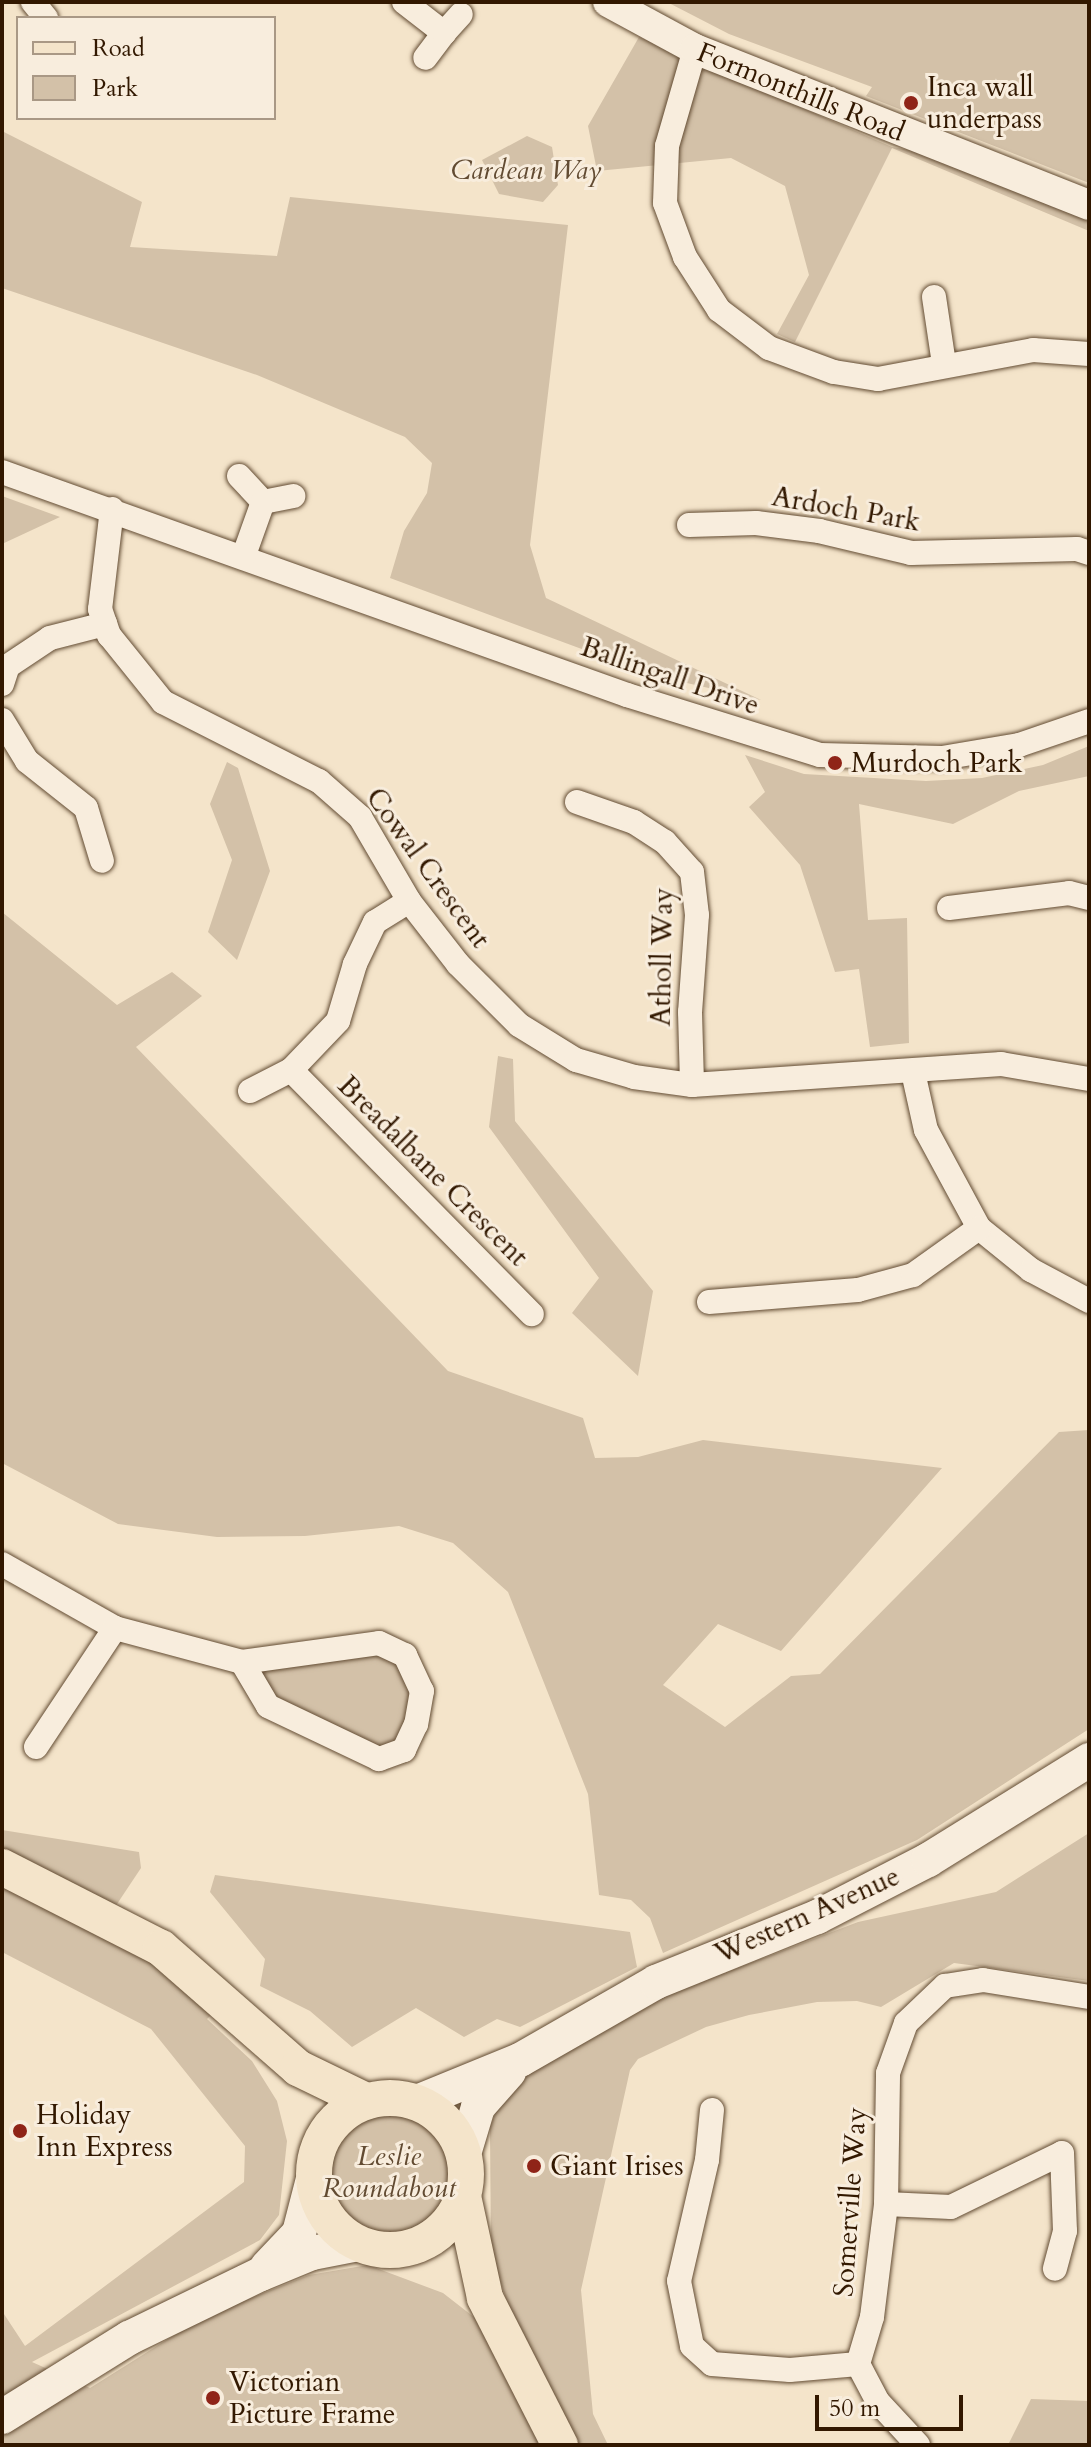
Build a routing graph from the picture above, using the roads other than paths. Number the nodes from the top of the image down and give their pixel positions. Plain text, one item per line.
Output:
1 (404, 2) edge
2 (608, 2) edge
3 (461, 14) dead end
4 (444, 33) junction
5 (695, 49) junction
6 (425, 58) dead end
7 (1089, 205) edge
8 (934, 297) dead end
9 (1089, 354) edge
10 (944, 364) junction
11 (2, 472) edge
12 (239, 476) dead end
13 (293, 496) dead end
14 (263, 502) junction
15 (112, 509) junction
16 (689, 525) dead end
17 (1089, 553) edge
18 (244, 555) junction
19 (105, 624) junction
20 (2, 684) edge
21 (2, 720) edge
22 (1089, 721) edge
23 (577, 802) dead end
24 (102, 861) dead end
25 (1089, 898) edge
26 (409, 901) junction
27 (949, 908) dead end
28 (291, 1070) junction
29 (913, 1072) junction
30 (1089, 1079) edge
31 (692, 1085) junction
32 (250, 1091) dead end
33 (979, 1228) junction
34 (1089, 1301) edge
35 (709, 1302) dead end
36 (532, 1314) dead end
37 (2, 1564) edge
38 (115, 1628) junction
39 (242, 1662) junction
40 (36, 1747) dead end
41 (1089, 1760) edge
42 (2, 1867) edge
43 (1089, 1997) edge
44 (520, 2060) junction
45 (298, 2068) junction
46 (366, 2101) junction
47 (417, 2102) junction
48 (712, 2110) dead end
49 (464, 2154) junction
50 (315, 2163) junction
51 (463, 2196) junction
52 (886, 2204) junction
53 (358, 2244) junction
54 (412, 2247) junction
55 (1055, 2269) dead end
56 (261, 2274) junction
57 (485, 2298) junction
58 (858, 2364) junction
59 (2, 2417) edge
60 (560, 2445) edge
61 (918, 2445) edge

1 - 4 street
2 - 5 street, Formonthills Road
3 - 4 street
4 - 6 street
5 - 7 street, Formonthills Road
5 - 10 street
8 - 10 street
9 - 10 street
11 - 15 street, Ballingall Drive
12 - 14 street
13 - 14 street
14 - 18 street
15 - 18 street, Ballingall Drive
15 - 19 street
16 - 17 street, Ardoch Park
18 - 22 street, Ballingall Drive
19 - 20 street
19 - 26 street, Cowal Crescent
21 - 24 street
23 - 31 street, Atholl Way
25 - 27 street
26 - 28 street
26 - 31 street, Cowal Crescent
28 - 32 street
28 - 36 street, Breadalbane Crescent
29 - 30 street, Cowal Crescent
29 - 31 street, Cowal Crescent
29 - 33 street
33 - 34 street
33 - 35 street
37 - 38 street
38 - 39 street
38 - 40 street
39 - 39 street
41 - 44 main road, Western Avenue
42 - 45 main road
43 - 52 street, Somerville Way
44 - 47 main road
44 - 49 main road
45 - 46 main road
45 - 50 main road
46 - 47 main road
46 - 50 main road
47 - 49 main road
48 - 58 street
49 - 51 main road
50 - 53 main road
50 - 56 main road
51 - 54 main road
51 - 57 main road
52 - 55 street
52 - 58 street, Somerville Way
53 - 54 main road
53 - 56 main road
54 - 57 main road
56 - 59 main road
57 - 60 main road
58 - 61 street

